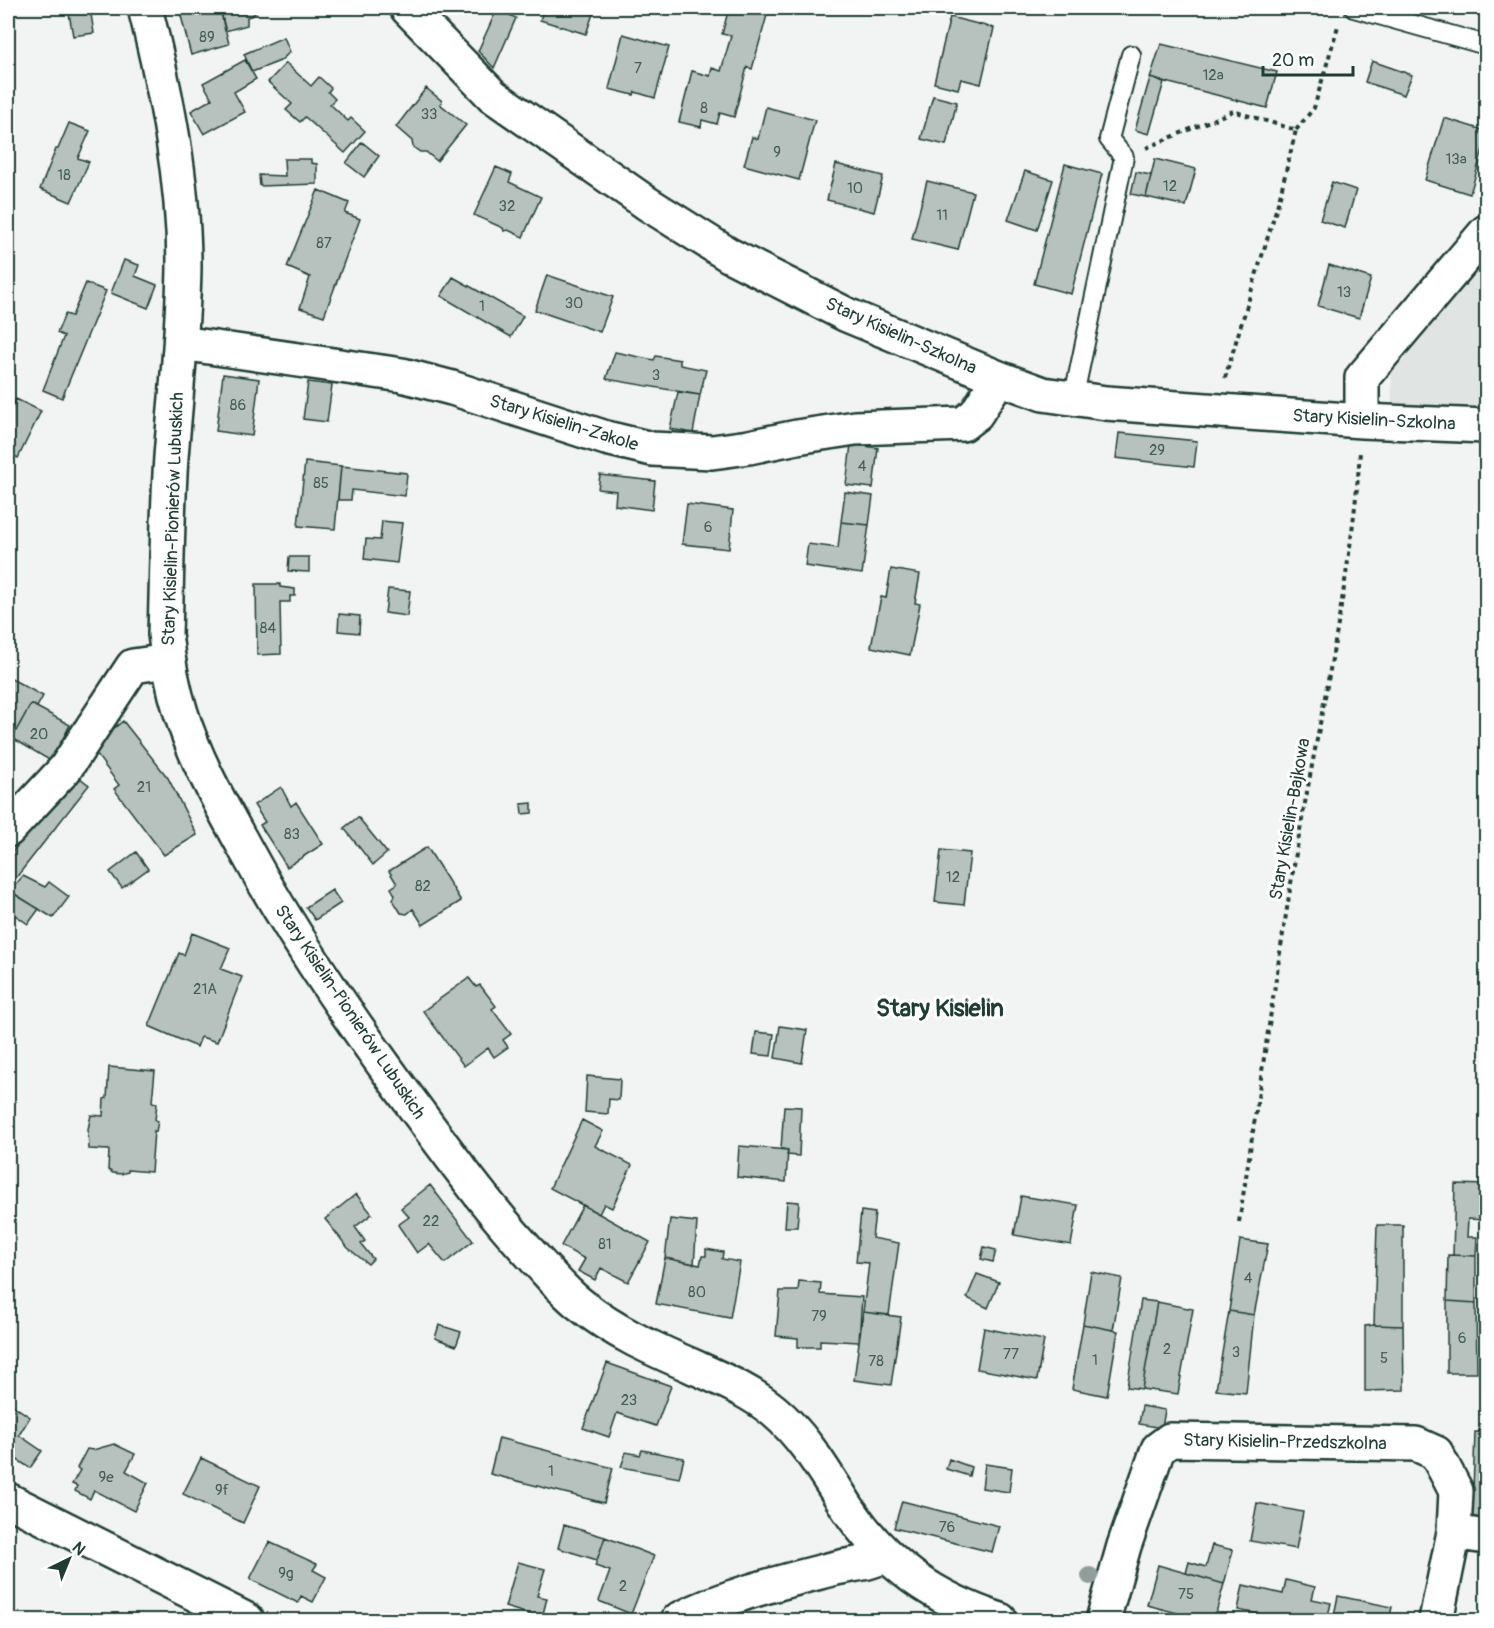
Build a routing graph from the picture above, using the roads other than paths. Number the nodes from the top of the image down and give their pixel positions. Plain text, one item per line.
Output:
1 (145, 8) edge
2 (407, 8) edge
3 (1347, 13) edge
4 (1486, 45) edge
5 (1131, 55) dead end
6 (1486, 232) edge
7 (181, 343) junction
8 (999, 378) junction
9 (1073, 400) junction
10 (1362, 421) junction
11 (1486, 426) edge
12 (168, 661) junction
13 (8, 830) edge
14 (8, 1500) edge
15 (1454, 1532) junction
16 (1486, 1537) edge
17 (886, 1555) junction
18 (247, 1620) edge
19 (678, 1620) edge
20 (1000, 1620) edge
21 (1103, 1620) edge
22 (1436, 1620) edge

1 - 7 street, Stary Kisielin-Pionierów Lubuskich
2 - 8 street, Stary Kisielin-Szkolna
3 - 4 lane
5 - 9 lane
6 - 10 street
7 - 8 street, Stary Kisielin-Zakole
7 - 12 street, Stary Kisielin-Pionierów Lubuskich
8 - 9 street, Stary Kisielin-Szkolna
9 - 10 street, Stary Kisielin-Szkolna
10 - 11 street, Stary Kisielin-Szkolna
12 - 13 street
12 - 17 street, Stary Kisielin-Pionierów Lubuskich
14 - 18 street
15 - 16 street
15 - 21 street, Stary Kisielin-Przedszkolna
15 - 22 street, Stary Kisielin-Przedszkolna
17 - 19 street
17 - 20 street, Stary Kisielin-Pionierów Lubuskich

